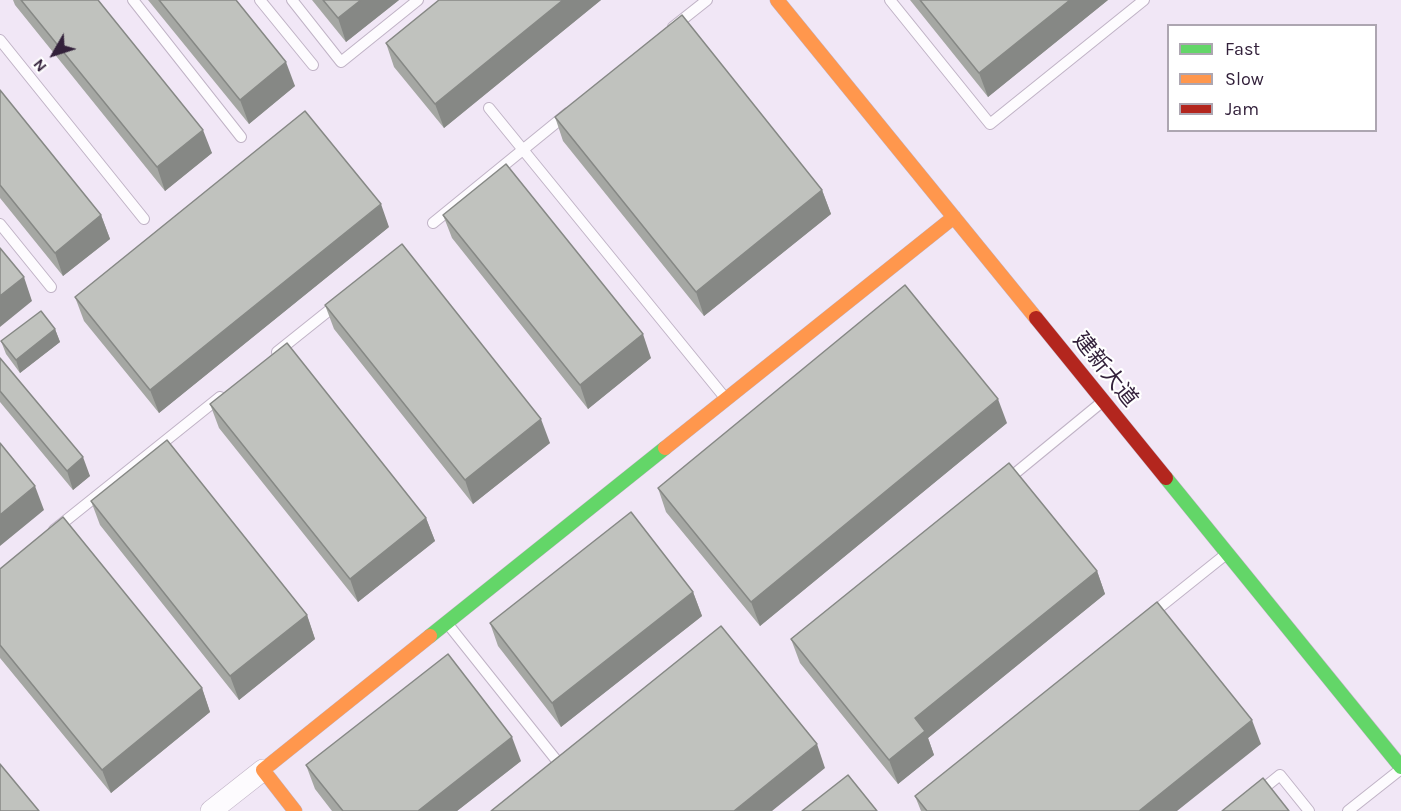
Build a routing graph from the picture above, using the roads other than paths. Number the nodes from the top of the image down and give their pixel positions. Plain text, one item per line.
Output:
1 (133, 0) edge
2 (260, 0) edge
3 (291, 0) edge
4 (418, 0) edge
5 (706, 0) edge
6 (777, 0) edge
7 (890, 0) edge
8 (1144, 0) edge
9 (661, 38) edge
10 (0, 40) edge
11 (313, 65) dead end
12 (578, 105) edge
13 (489, 108) dead end
14 (242, 137) dead end
15 (523, 150) junction
16 (954, 217) junction
17 (144, 219) dead end
18 (434, 223) dead end
19 (0, 224) edge
20 (51, 287) dead end
21 (343, 299) edge
22 (269, 358) edge
23 (232, 388) edge
24 (726, 399) junction
25 (1103, 401) junction
26 (1002, 484) edge
27 (46, 536) edge
28 (1227, 553) junction
29 (1146, 619) edge
30 (447, 623) junction
31 (558, 761) edge
32 (1401, 767) edge
33 (263, 770) junction
34 (1253, 797) edge
35 (211, 811) edge
36 (295, 811) edge
37 (1309, 811) edge
38 (1348, 811) edge

1 - 14 lane
2 - 11 lane
3 - 4 lane
5 - 9 lane
6 - 16 street, 建新大道
7 - 8 lane
10 - 17 lane
12 - 15 lane
13 - 15 lane
15 - 18 lane
15 - 24 lane
16 - 24 street
16 - 25 street, 建新大道
19 - 20 lane
21 - 22 lane
23 - 27 lane
24 - 30 street
25 - 26 lane
25 - 28 street, 建新大道
28 - 29 lane
28 - 32 street, 建新大道
30 - 31 lane
30 - 33 street
32 - 38 lane
33 - 35 street
33 - 36 street
34 - 37 lane

